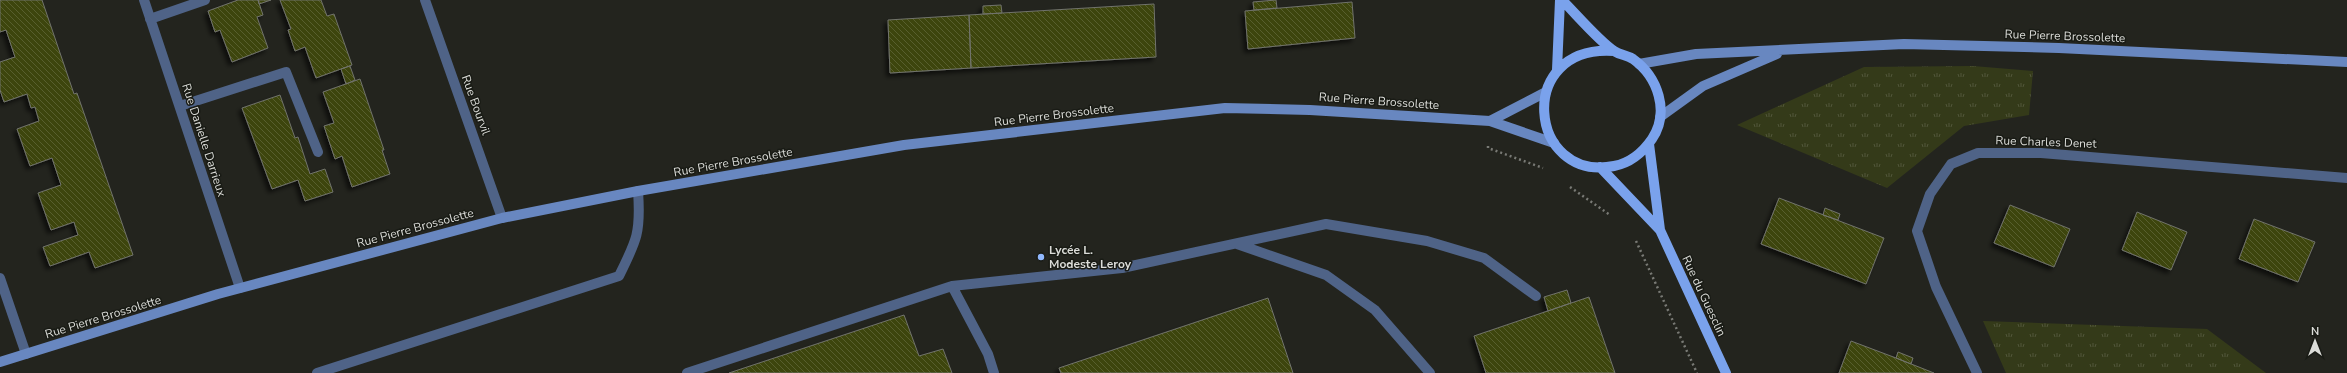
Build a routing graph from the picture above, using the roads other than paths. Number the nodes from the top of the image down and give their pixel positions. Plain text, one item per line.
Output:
1 (144, 0) edge
2 (205, 0) edge
3 (425, 0) edge
4 (1561, 0) edge
5 (150, 19) junction
6 (1614, 51) junction
7 (1783, 51) junction
8 (2347, 62) edge
9 (1639, 64) junction
10 (1557, 70) junction
11 (1546, 92) junction
12 (180, 106) junction
13 (1660, 117) junction
14 (1490, 121) junction
15 (1554, 143) junction
16 (1649, 144) junction
17 (318, 152) dead end
18 (1600, 167) junction
19 (2347, 178) edge
20 (638, 191) junction
21 (502, 218) junction
22 (1660, 230) junction
23 (1235, 244) junction
24 (0, 278) edge
25 (952, 286) junction
26 (240, 288) junction
27 (1536, 296) dead end
28 (26, 354) junction
29 (0, 362) edge
30 (317, 373) edge
31 (687, 373) edge
32 (994, 373) edge
33 (1430, 373) edge
34 (1726, 373) edge
35 (1977, 373) edge

1 - 5 street, Rue Danielle Darrieux
2 - 5 street
3 - 21 street, Rue Bourvil
4 - 6 main road
4 - 10 main road
5 - 12 street, Rue Danielle Darrieux
6 - 9 main road
6 - 10 main road
7 - 8 main road, Rue Pierre Brossolette
7 - 9 main road, Rue Pierre Brossolette
7 - 13 main road, Rue Pierre Brossolette
9 - 13 main road
10 - 11 main road
11 - 14 main road
11 - 15 main road
12 - 17 street
12 - 26 street, Rue Danielle Darrieux
13 - 16 main road
14 - 15 main road, Rue Pierre Brossolette
14 - 20 main road, Rue Pierre Brossolette
15 - 18 main road
16 - 18 main road
16 - 22 main road
18 - 22 main road
19 - 35 street, Rue Charles Denet
20 - 21 main road, Rue Pierre Brossolette
20 - 30 street
21 - 26 main road, Rue Pierre Brossolette
22 - 34 main road, Rue du Guesclin
23 - 25 street
23 - 27 street
23 - 33 street
24 - 28 street
25 - 31 street
25 - 32 street
26 - 28 main road, Rue Pierre Brossolette
28 - 29 main road, Rue Pierre Brossolette

